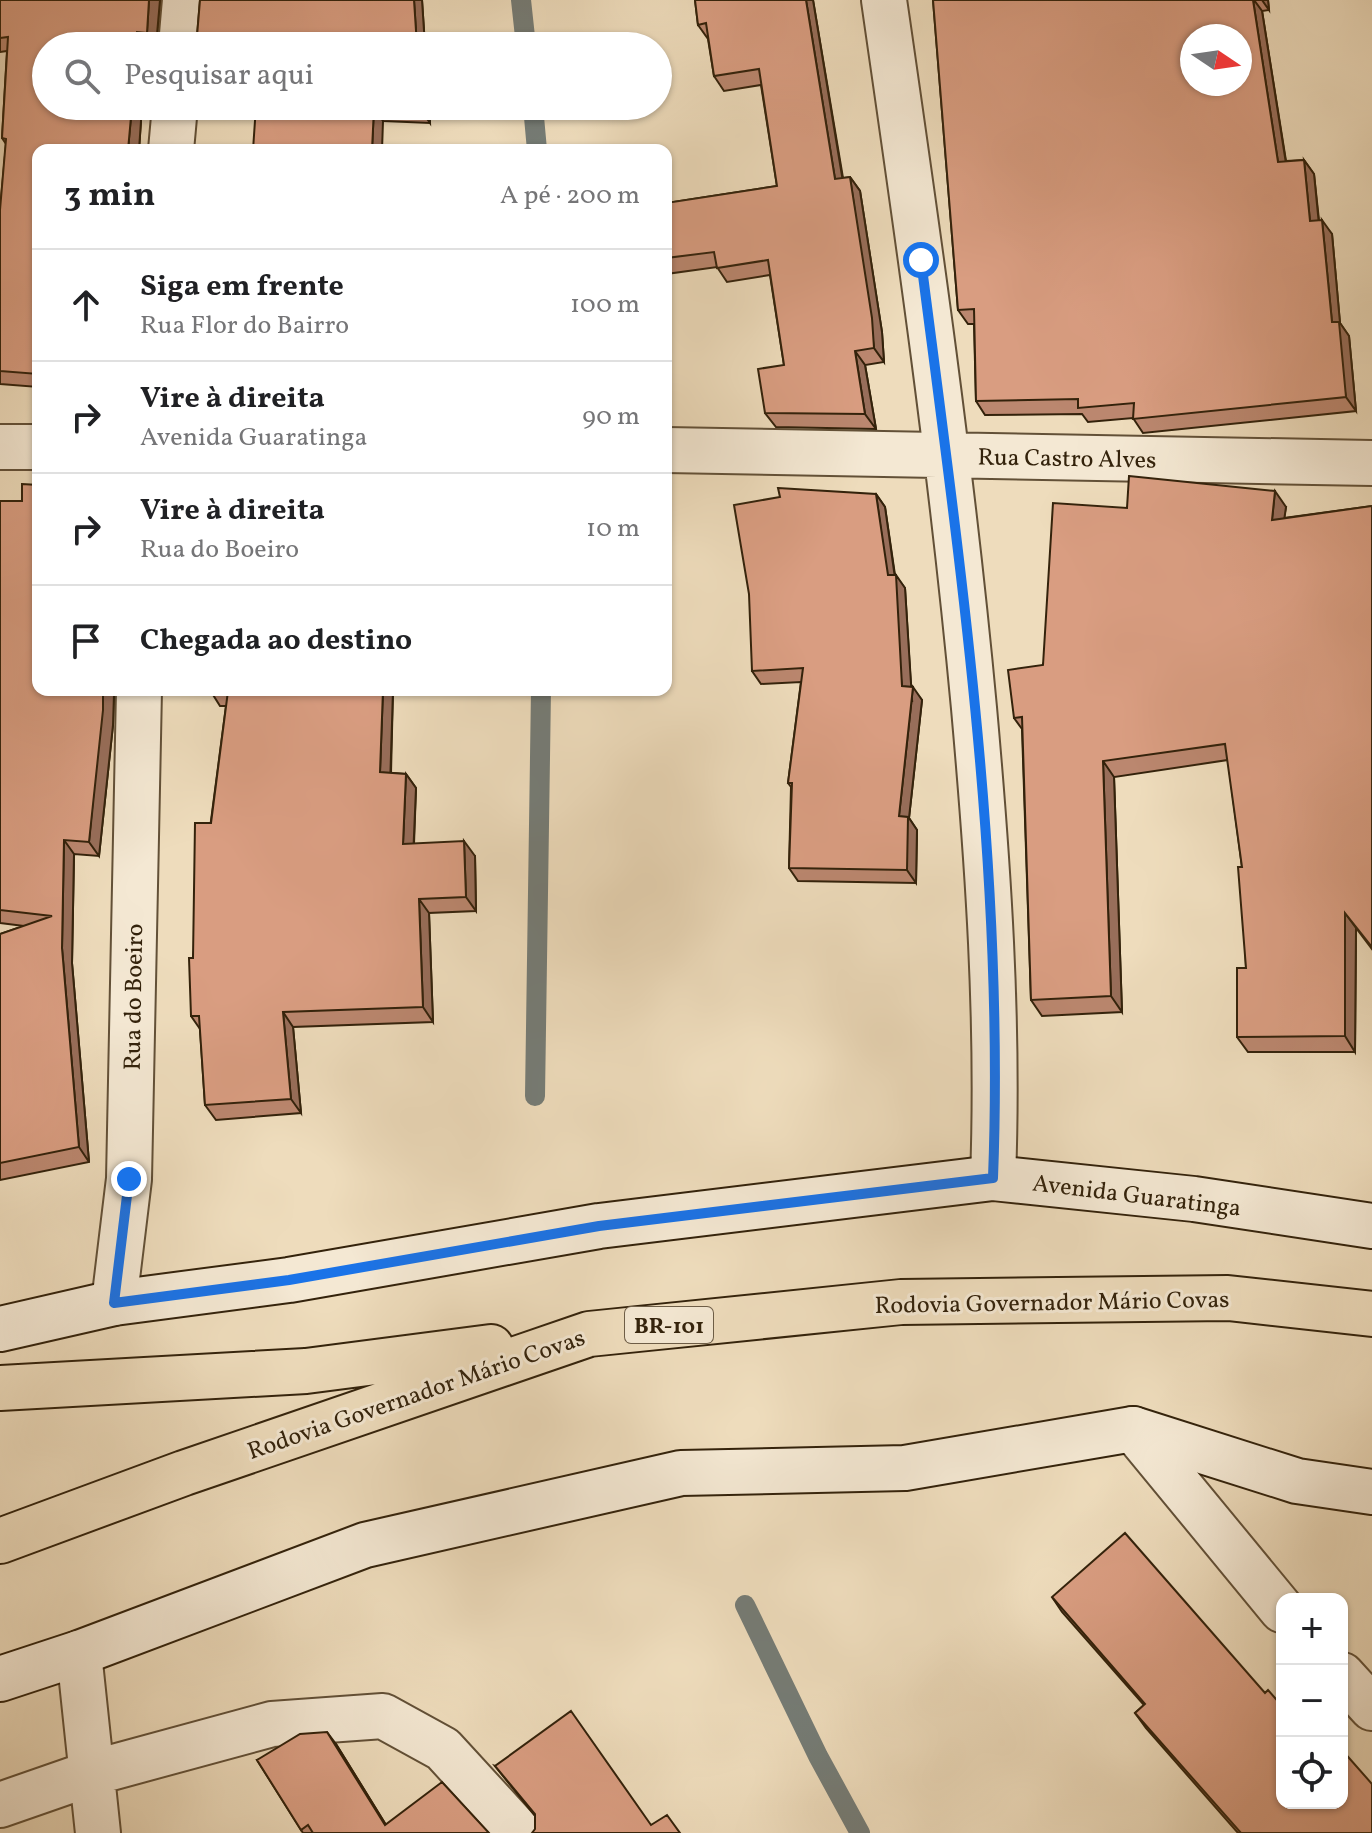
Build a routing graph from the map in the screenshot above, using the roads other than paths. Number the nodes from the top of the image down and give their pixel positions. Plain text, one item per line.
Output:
1 (185, 0) edge
2 (884, 0) edge
3 (182, 32) edge
4 (174, 120) edge
5 (172, 144) edge
6 (0, 447) edge
7 (32, 447) edge
8 (672, 450) edge
9 (946, 456) junction
10 (1372, 463) edge
11 (139, 696) edge
12 (993, 1178) junction
13 (1372, 1226) edge
14 (114, 1303) junction
15 (1372, 1314) edge
16 (0, 1329) edge
17 (589, 1334) junction
18 (0, 1388) edge
19 (1133, 1429) junction
20 (1372, 1492) edge
21 (0, 1541) edge
22 (1276, 1603) edge
23 (79, 1653) junction
24 (0, 1679) edge
25 (1348, 1682) edge
26 (1372, 1708) edge
27 (92, 1773) junction
28 (0, 1805) edge
29 (98, 1833) edge
30 (520, 1833) edge

1 - 3 street
2 - 9 street
4 - 5 street
6 - 7 street
8 - 9 street, Rua Castro Alves
9 - 10 street, Rua Castro Alves
9 - 12 street
11 - 14 street, Rua do Boeiro
12 - 13 street, Avenida Guaratinga
12 - 14 street, Avenida Guaratinga
14 - 16 street, Avenida Guaratinga
15 - 17 highway, Rodovia Governador Mário Covas / BR-101
17 - 18 highway
17 - 21 highway, Rodovia Governador Mário Covas / BR-101
19 - 20 street
19 - 22 street
19 - 23 street
23 - 24 street
23 - 27 street
25 - 26 street
27 - 28 street
27 - 29 street
27 - 30 street

